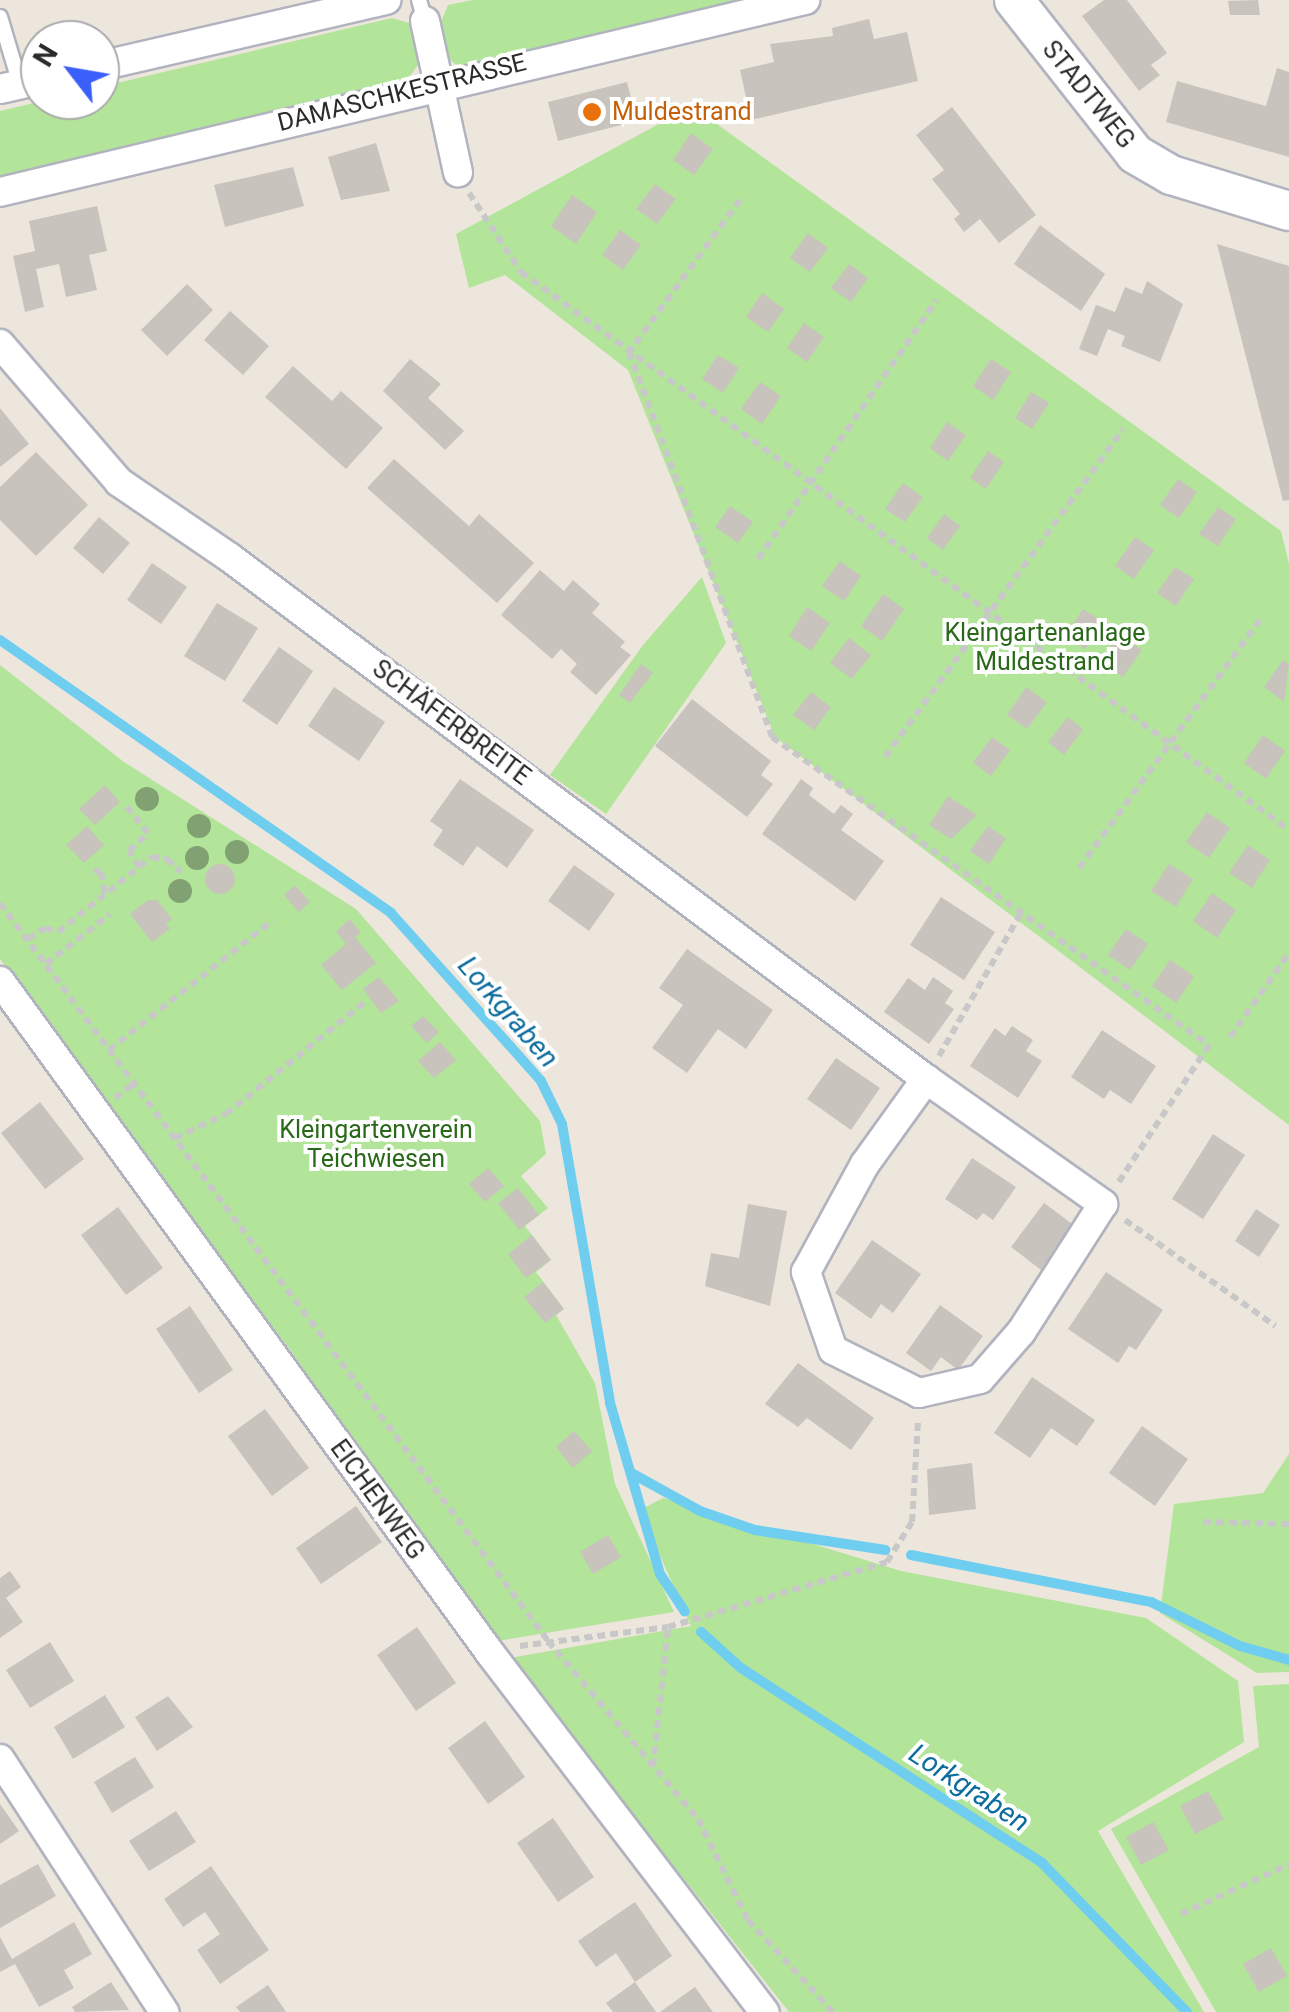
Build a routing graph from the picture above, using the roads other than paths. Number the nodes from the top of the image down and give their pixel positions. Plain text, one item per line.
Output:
1 (386, 0) edge
2 (804, 0) edge
3 (1014, 0) edge
4 (422, 11) edge
5 (0, 17) edge
6 (120, 61) edge
7 (441, 82) junction
8 (20, 84) edge
9 (458, 172) road end
10 (0, 192) edge
11 (1289, 211) edge
12 (0, 344) edge
13 (0, 980) edge
14 (926, 1079) junction
15 (0, 1759) edge
16 (164, 2012) edge
17 (764, 2012) edge

1 - 6 street
2 - 7 street, DAMASCHKESTRASSE
3 - 11 street, STADTWEG
4 - 7 street
5 - 8 lane
7 - 9 street
7 - 10 street, DAMASCHKESTRASSE
12 - 14 street, SCHÄFERBREITE
13 - 17 street, EICHENWEG
14 - 14 street, SCHÄFERBREITE
15 - 16 street

